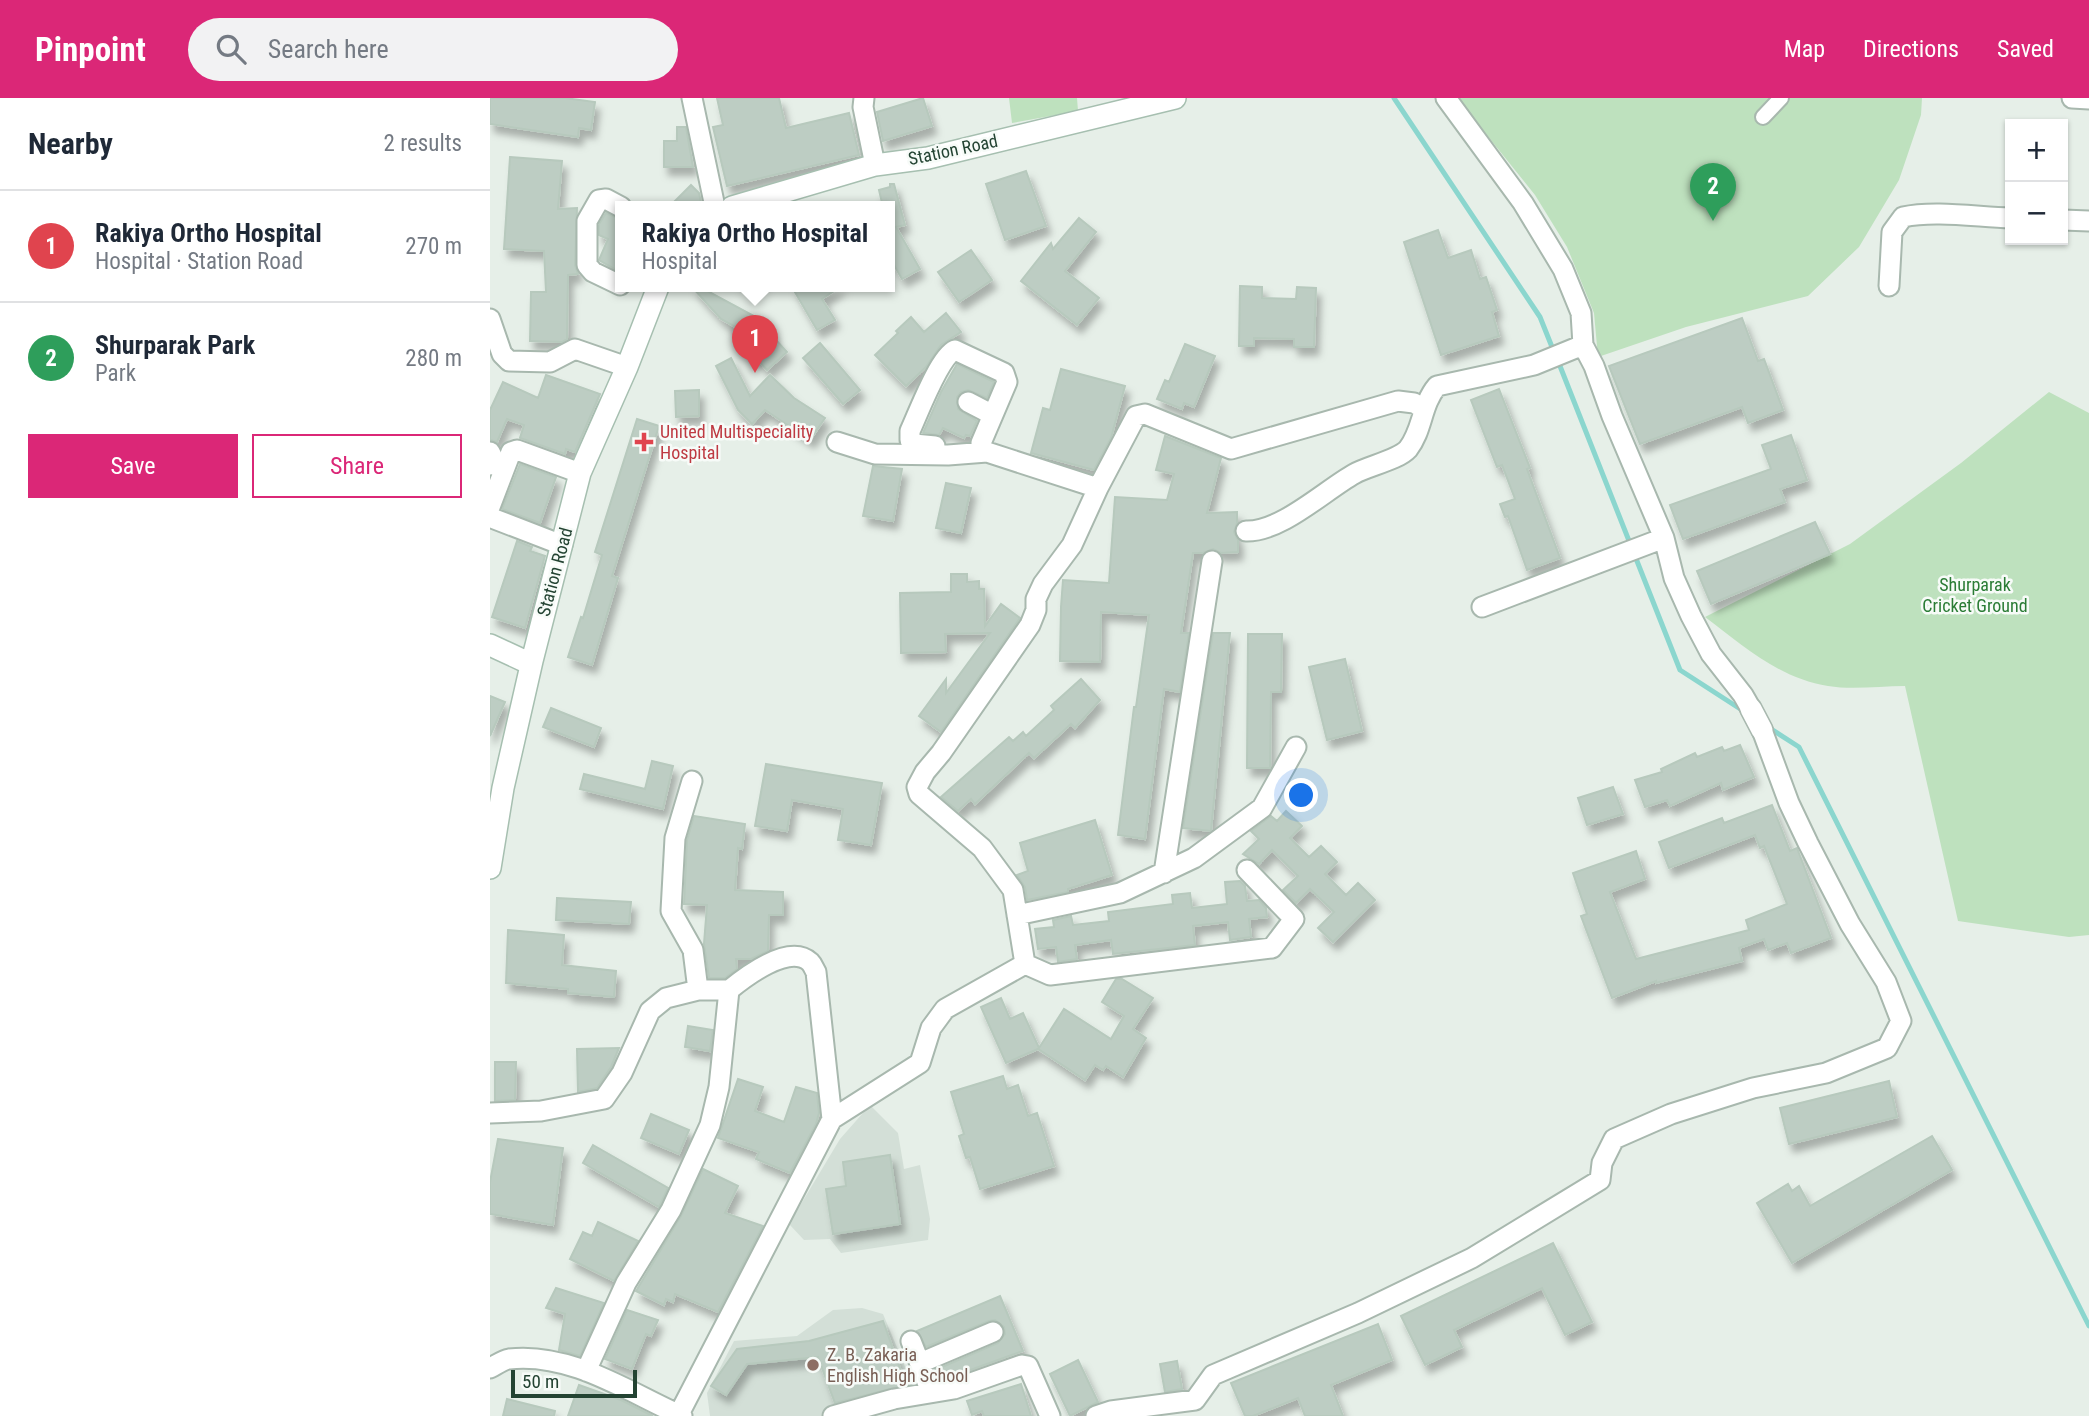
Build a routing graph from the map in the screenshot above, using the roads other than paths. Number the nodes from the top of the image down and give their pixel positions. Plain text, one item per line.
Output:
1 (692, 98) edge
2 (864, 98) edge
3 (1175, 98) edge
4 (1446, 98) edge
5 (1781, 98) edge
6 (2072, 98) edge
7 (2089, 99) edge
8 (1763, 117) dead end
9 (875, 165) junction
10 (714, 201) edge
11 (752, 201) edge
12 (615, 204) edge
13 (2005, 218) edge
14 (2068, 220) edge
15 (2089, 221) edge
16 (615, 283) edge
17 (1889, 286) dead end
18 (656, 292) edge
19 (490, 319) edge
20 (1580, 347) junction
21 (627, 367) junction
22 (968, 402) dead end
23 (1424, 410) junction
24 (993, 415) junction
25 (837, 442) dead end
26 (984, 447) junction
27 (490, 452) edge
28 (490, 466) edge
29 (580, 473) junction
30 (1098, 488) junction
31 (490, 507) edge
32 (490, 514) edge
33 (1246, 531) dead end
34 (1664, 538) junction
35 (562, 545) junction
36 (1212, 561) dead end
37 (1482, 607) dead end
38 (490, 645) edge
39 (531, 664) junction
40 (1751, 709) joint
41 (1762, 730) joint
42 (1296, 747) dead end
43 (692, 781) dead end
44 (490, 868) edge
45 (1247, 870) dead end
46 (1164, 873) junction
47 (1017, 915) junction
48 (1025, 964) junction
49 (698, 989) junction
50 (729, 989) junction
51 (490, 1113) edge
52 (832, 1119) junction
53 (993, 1332) dead end
54 (911, 1341) dead end
55 (920, 1363) junction
56 (490, 1368) edge
57 (586, 1371) junction
58 (931, 1392) junction
59 (680, 1416) edge
60 (833, 1416) edge
61 (1050, 1416) edge
62 (1097, 1416) edge

1 - 10 street
2 - 9 street
3 - 9 main road, Station Road
4 - 20 street
5 - 8 street
6 - 7 street
9 - 11 main road, Station Road
12 - 16 street
13 - 17 street
14 - 15 street
18 - 21 main road, Station Road
19 - 21 street
20 - 23 street
20 - 34 street
21 - 29 main road, Station Road
22 - 24 street
23 - 30 street
23 - 33 street
24 - 26 street
24 - 26 street
25 - 26 street
26 - 30 street
27 - 28 street
29 - 31 street
29 - 35 main road, Station Road
30 - 47 street
32 - 35 street
34 - 37 street
34 - 40 street
35 - 39 main road, Station Road
36 - 46 street
38 - 39 main road
39 - 44 main road, Station Road
40 - 41 main road
41 - 62 street
42 - 46 street
43 - 49 street
45 - 48 street
46 - 47 street
47 - 48 street
48 - 52 street
49 - 50 street
49 - 51 street
50 - 52 street
50 - 57 street
52 - 59 street
53 - 55 street
54 - 55 street
55 - 58 street
56 - 57 street
57 - 59 street
58 - 60 street
58 - 61 street

